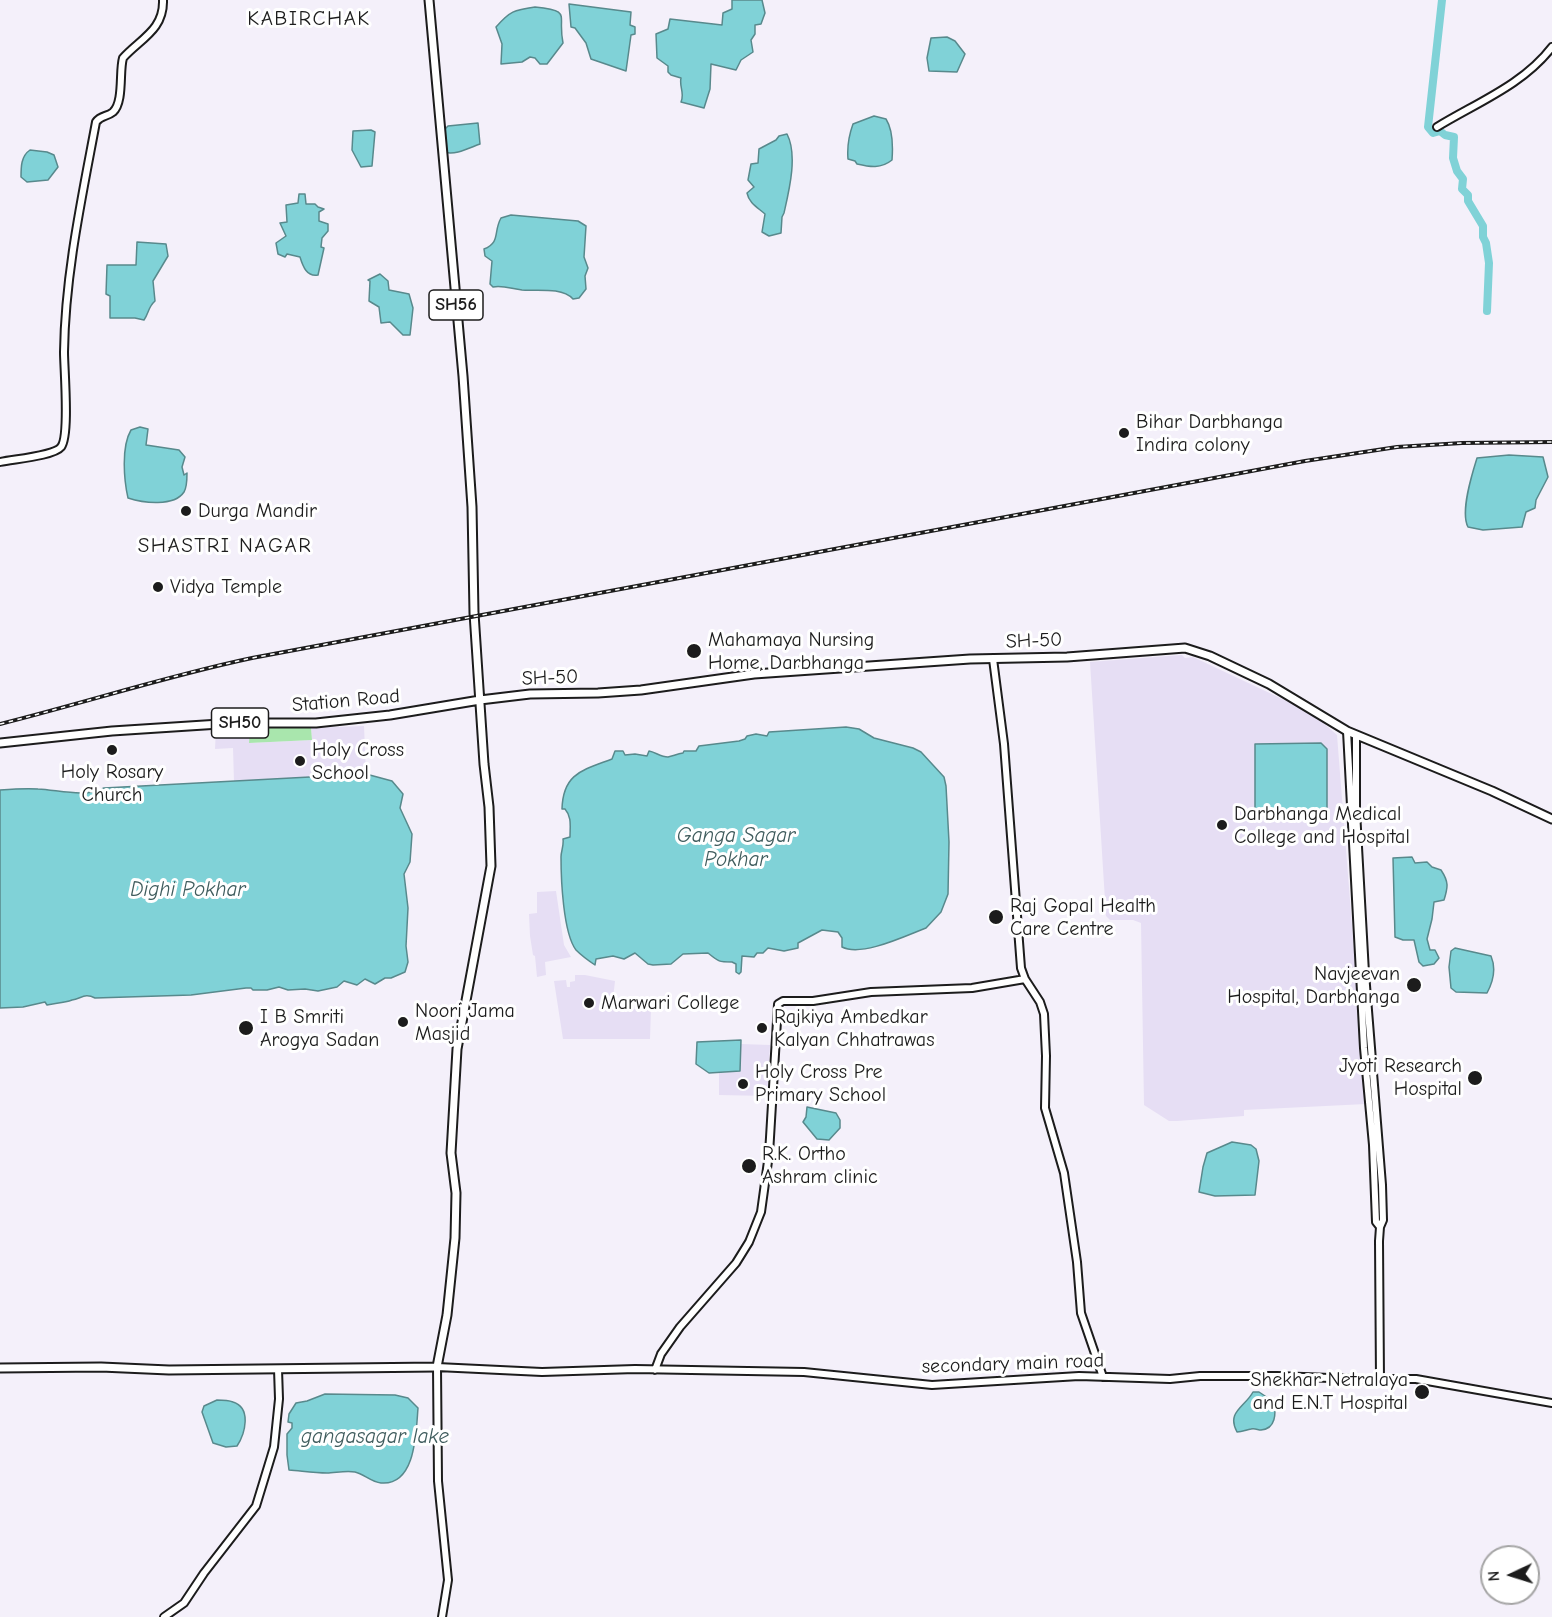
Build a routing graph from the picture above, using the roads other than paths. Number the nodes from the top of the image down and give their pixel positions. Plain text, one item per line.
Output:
1 (163, 0) edge
2 (429, 0) edge
3 (1552, 47) edge
4 (1437, 127) dead end
5 (0, 462) edge
6 (993, 659) junction
7 (480, 700) junction
8 (1347, 731) junction
9 (1356, 735) junction
10 (0, 743) edge
11 (1552, 819) edge
12 (1361, 934) junction
13 (1025, 979) junction
14 (437, 1367) junction
15 (0, 1368) edge
16 (278, 1369) junction
17 (655, 1370) junction
18 (1103, 1377) junction
19 (1380, 1380) junction
20 (1552, 1403) edge
21 (164, 1617) edge
22 (442, 1617) edge

1 - 5 street
2 - 7 main road, SH56
3 - 4 street
6 - 7 main road, SH-50
6 - 8 main road, SH-50
6 - 13 street
7 - 10 main road, Station Road / SH50
7 - 14 main road
8 - 9 main road, SH-50
8 - 12 street
9 - 11 main road, SH-50
9 - 12 street
12 - 19 street
13 - 17 street
13 - 18 street
14 - 16 main road
14 - 17 street, secondary main road
14 - 22 street
15 - 16 main road
16 - 21 street
17 - 18 street, secondary main road
18 - 19 street, secondary main road
19 - 20 street, secondary main road

